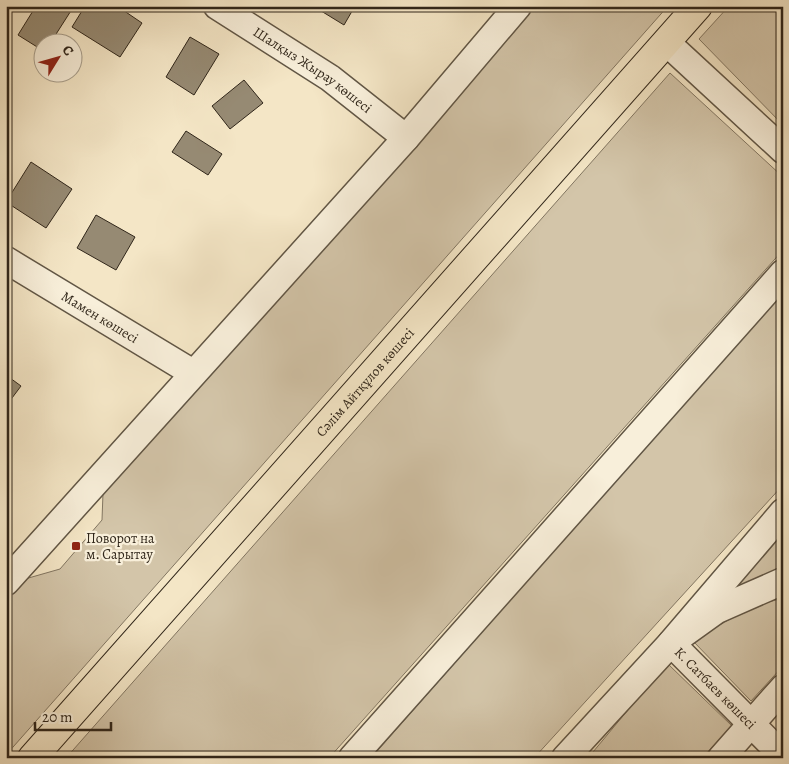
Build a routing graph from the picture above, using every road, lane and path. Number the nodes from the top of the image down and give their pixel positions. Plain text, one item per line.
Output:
1 (217, 6) edge
2 (518, 6) edge
3 (698, 6) edge
4 (666, 42) junction
5 (406, 138) junction
6 (783, 150) edge
7 (6, 260) edge
8 (783, 272) edge
9 (194, 373) junction
10 (783, 512) edge
11 (783, 581) edge
12 (6, 582) edge
13 (671, 643) junction
14 (783, 688) edge
15 (752, 725) junction
16 (783, 756) edge
17 (32, 758) edge
18 (352, 758) edge
19 (566, 758) edge
20 (721, 758) edge

1 - 5 street, Шалқыз Жырау көшесі
2 - 5 street
3 - 4 highway, Сәлім Айтқұлов көшесі
4 - 6 street
4 - 17 highway, Сәлім Айтқұлов көшесі
5 - 9 street
7 - 9 street, Мамен көшесі
8 - 18 street
9 - 12 street
10 - 13 street
11 - 13 street
13 - 15 street, К. Сатбаев көшесі
13 - 19 street
14 - 15 street
15 - 16 street, К. Сатбаев көшесі
15 - 20 street

